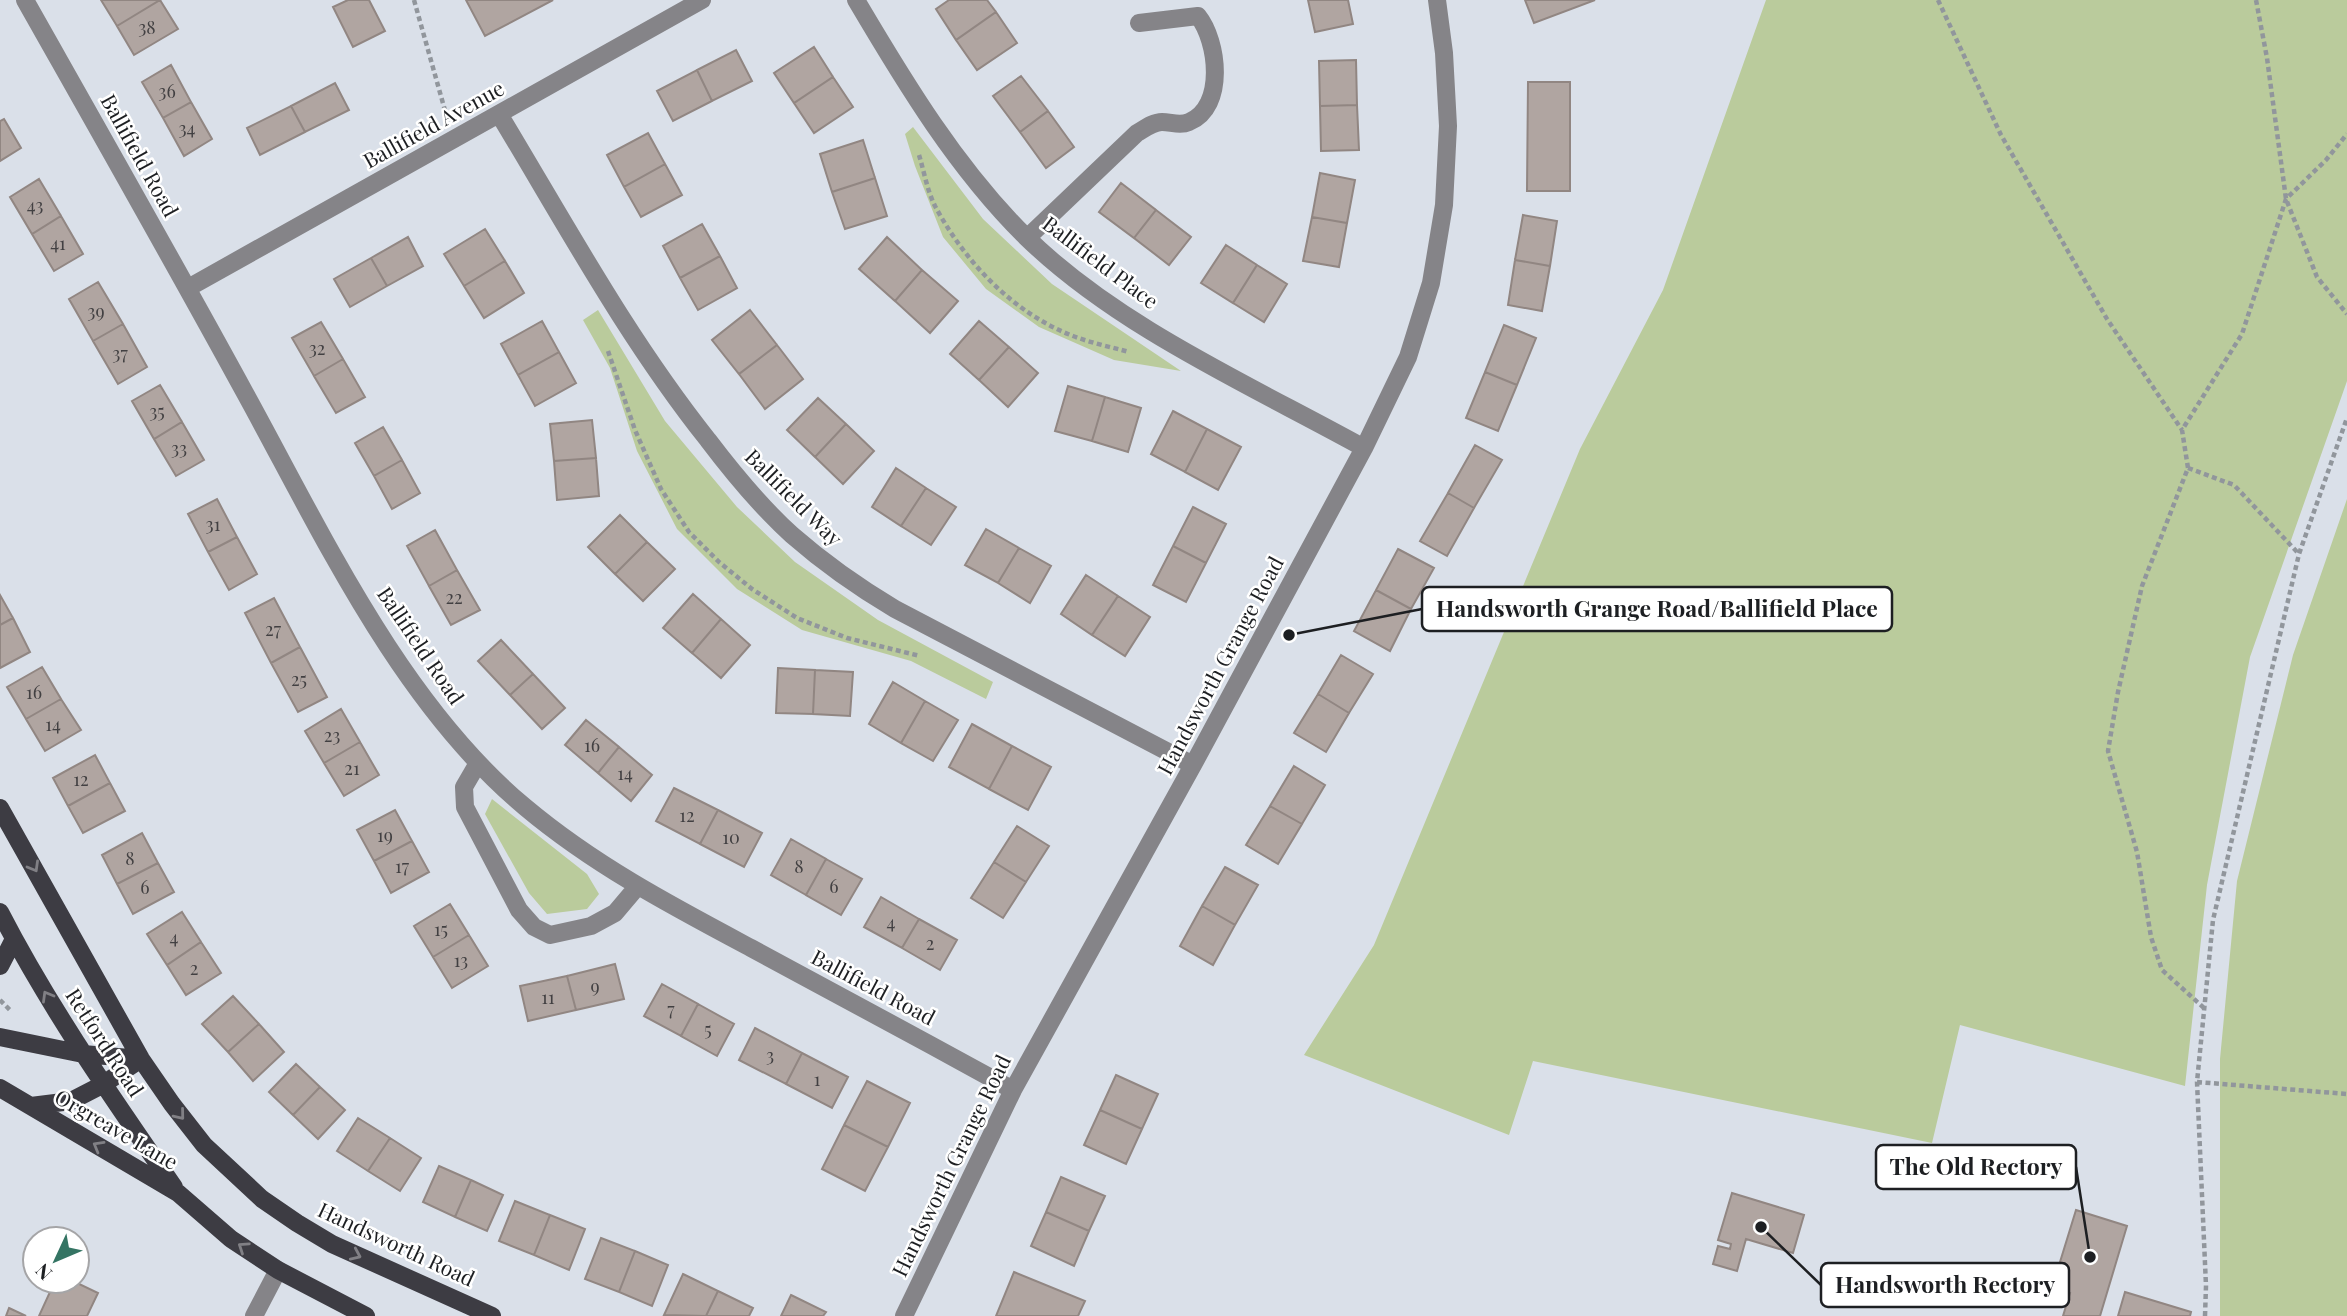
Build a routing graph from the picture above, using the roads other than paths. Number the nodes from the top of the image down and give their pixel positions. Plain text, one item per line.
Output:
1 (25, 0) edge
2 (702, 0) edge
3 (856, 0) edge
4 (1437, 0) edge
5 (1139, 23) dead end
6 (499, 114) junction
7 (1027, 238) junction
8 (188, 288) junction
9 (1364, 448) junction
10 (478, 764) junction
11 (1193, 765) junction
12 (0, 807) edge
13 (637, 887) junction
14 (0, 912) edge
15 (14, 939) junction
16 (0, 966) edge
17 (0, 1037) edge
18 (83, 1054) junction
19 (141, 1059) junction
20 (102, 1085) junction
21 (0, 1088) edge
22 (1013, 1090) junction
23 (31, 1106) junction
24 (178, 1192) junction
25 (278, 1270) junction
26 (254, 1316) edge
27 (366, 1316) edge
28 (492, 1316) edge
29 (904, 1316) edge

1 - 8 street, Ballifield Road
2 - 6 street, Ballifield Avenue
3 - 7 street, Ballifield Place
4 - 9 street, Handsworth Grange Road
5 - 7 street
6 - 8 street, Ballifield Avenue
6 - 11 street, Ballifield Way
7 - 9 street, Ballifield Place
8 - 10 street, Ballifield Road
9 - 11 street, Handsworth Grange Road
10 - 13 street, Ballifield Road
10 - 13 street
11 - 22 street, Handsworth Grange Road
12 -> 19 main road, Retford Road
13 - 22 street, Ballifield Road
14 - 15 main road, Retford Road
15 - 16 main road
18 -> 15 main road, Retford Road
17 - 18 main road
18 - 19 main road
18 - 20 main road, Retford Road
19 - 20 main road, Orgreave Lane
19 -> 28 main road, Handsworth Road
20 - 23 main road, Orgreave Lane
20 - 24 main road, Retford Road
21 - 23 main road, Orgreave Lane
22 - 29 street, Handsworth Grange Road
24 -> 23 main road, Orgreave Lane
25 -> 24 main road
25 - 26 street
25 - 27 main road

